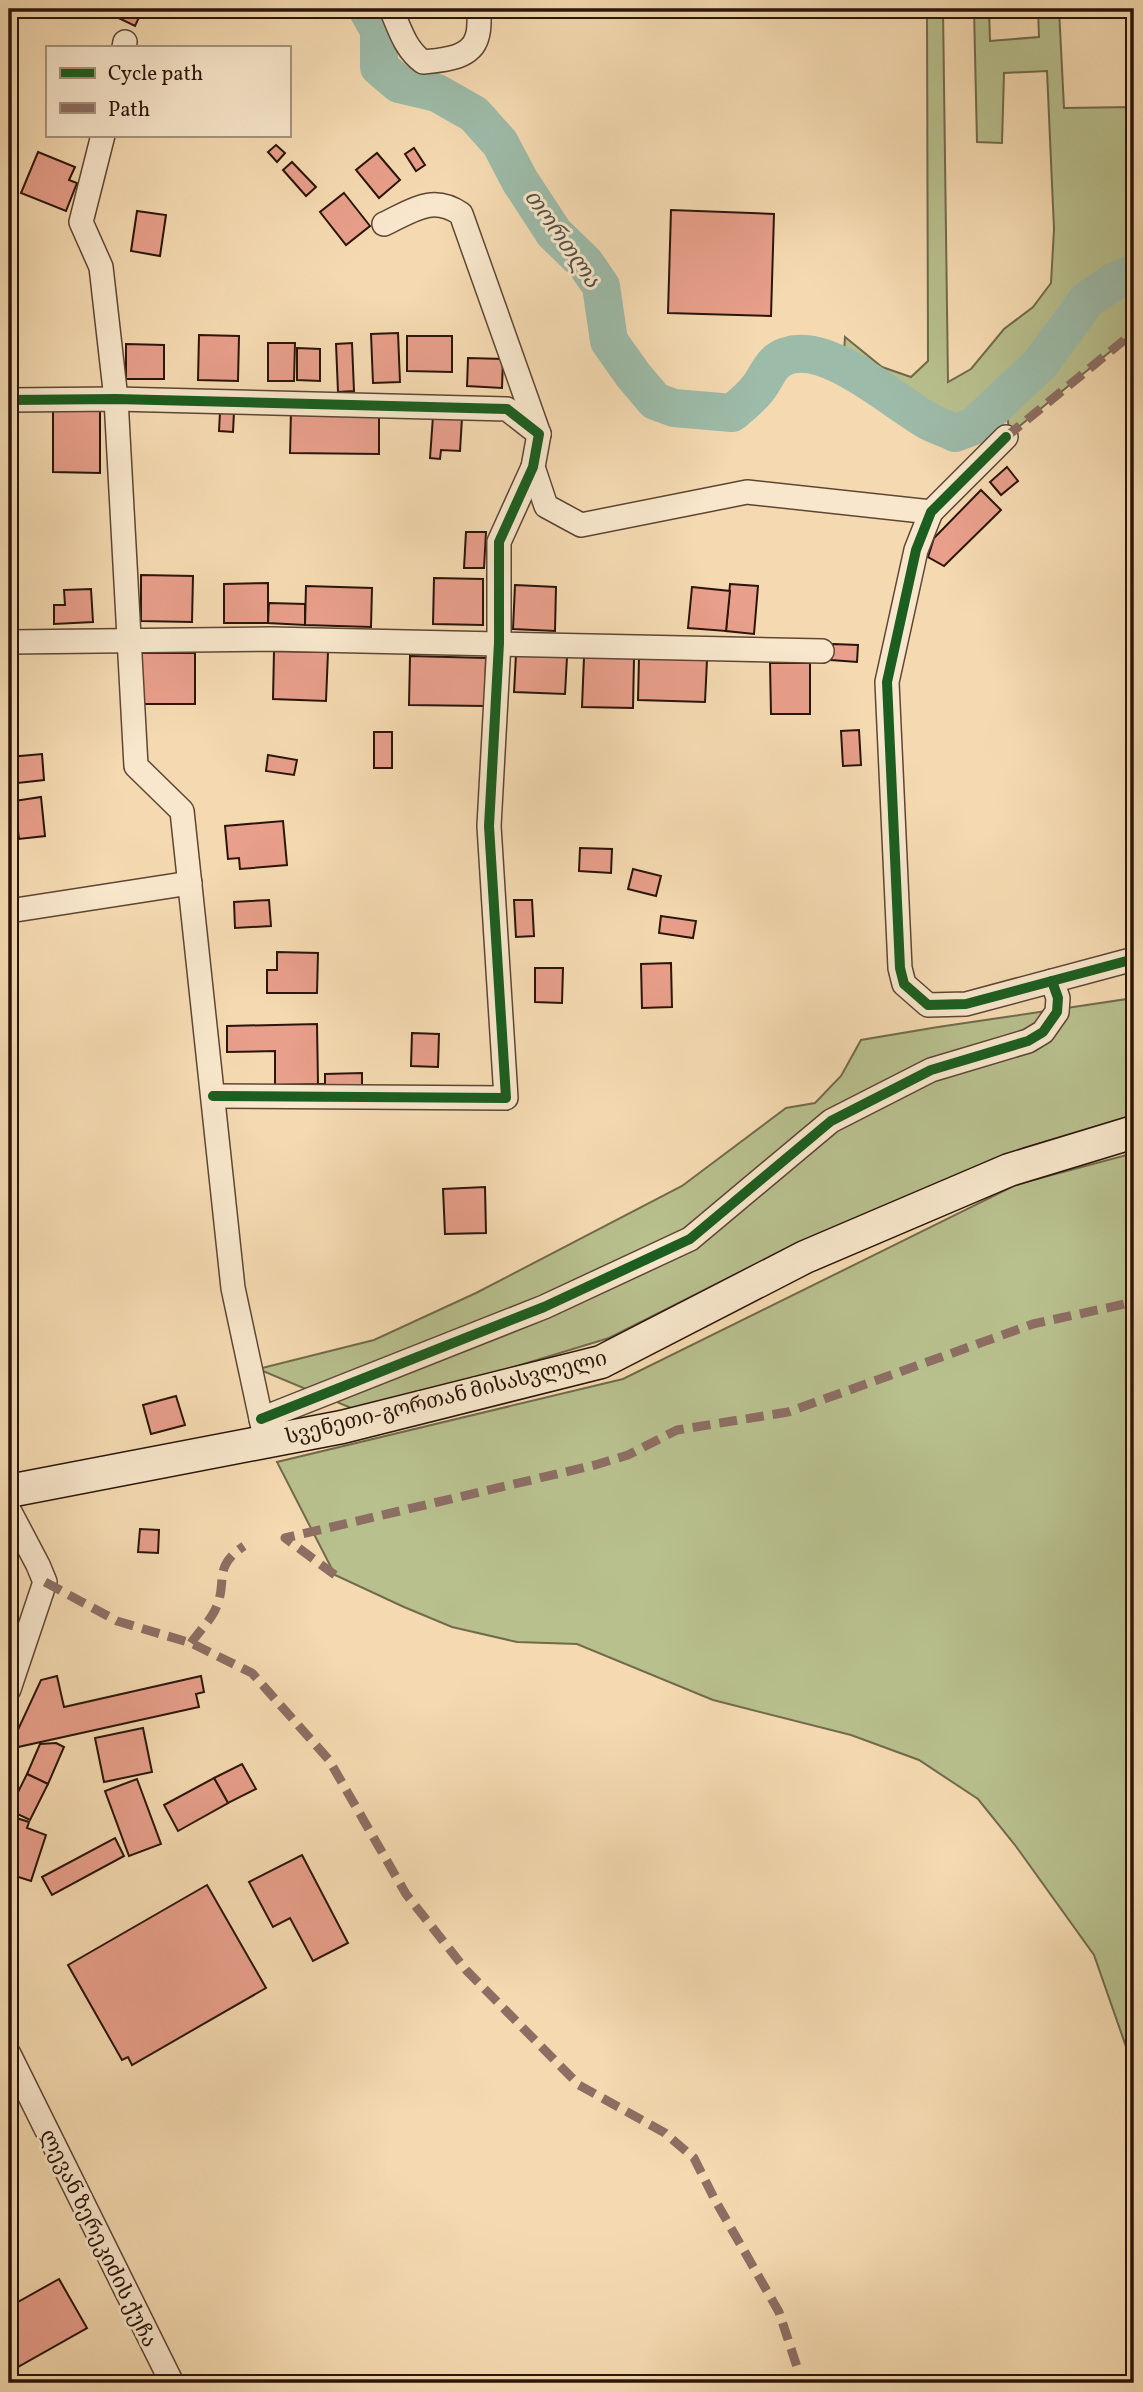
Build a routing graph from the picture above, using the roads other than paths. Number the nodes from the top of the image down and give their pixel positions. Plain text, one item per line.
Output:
1 (391, 9) edge
2 (479, 9) edge
3 (103, 136) edge
4 (384, 224) dead end
5 (116, 399) junction
6 (9, 400) edge
7 (539, 434) junction
8 (1006, 438) dead end
9 (533, 467) junction
10 (931, 512) junction
11 (130, 641) junction
12 (9, 642) edge
13 (499, 643) junction
14 (822, 651) dead end
15 (190, 883) junction
16 (9, 911) edge
17 (1134, 959) edge
18 (1052, 981) junction
19 (213, 1096) junction
20 (1134, 1132) edge
21 (264, 1431) junction
22 (9, 1491) edge
23 (9, 1510) edge
24 (9, 1689) edge
25 (9, 2054) edge
26 (172, 2383) edge

1 - 2 street
3 - 5 street
4 - 7 street
5 - 6 street
5 - 7 street
5 - 11 street
7 - 9 street
8 - 10 street
9 - 10 street
9 - 13 street
10 - 18 street
11 - 12 street
11 - 13 street
11 - 15 street
13 - 14 street
13 - 19 street
15 - 16 street
15 - 19 street
17 - 18 street
18 - 21 street
19 - 21 street
20 - 21 main road, სვენეთი-გორთან მისასვლელი
21 - 22 main road, სვენეთი-გორთან მისასვლელი
23 - 24 street
25 - 26 street, ლევან ზერეკიძის ქუჩა

